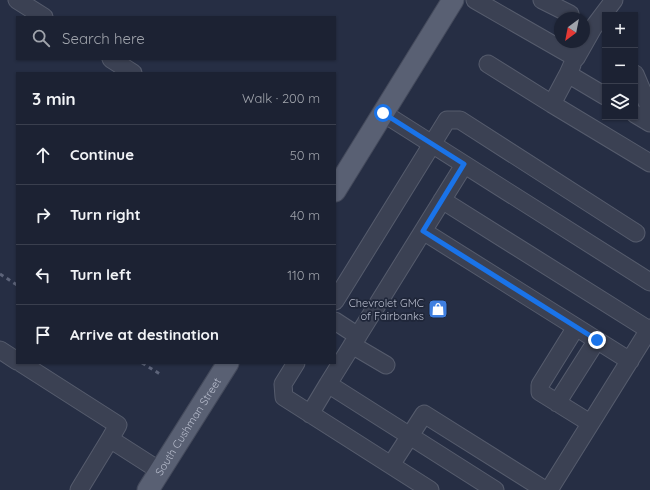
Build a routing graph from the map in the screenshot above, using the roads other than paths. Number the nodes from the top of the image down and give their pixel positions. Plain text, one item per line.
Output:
1 (17, 0) edge
2 (453, 0) edge
3 (475, 0) edge
4 (542, 0) edge
5 (614, 0) edge
6 (566, 12) edge
7 (42, 16) edge
8 (601, 26) edge
9 (576, 58) junction
10 (113, 60) edge
11 (488, 64) dead end
12 (131, 72) edge
13 (568, 74) junction
14 (638, 81) edge
15 (602, 94) edge
16 (552, 104) junction
17 (650, 109) edge
18 (383, 113) junction
19 (638, 116) edge
20 (650, 123) edge
21 (432, 144) junction
22 (650, 163) edge
23 (464, 164) junction
24 (336, 189) edge
25 (442, 200) junction
26 (423, 231) junction
27 (636, 233) dead end
28 (650, 282) edge
29 (336, 299) edge
30 (336, 322) edge
31 (576, 327) junction
32 (650, 329) edge
33 (355, 340) junction
34 (597, 340) junction
35 (0, 350) edge
36 (16, 360) edge
37 (630, 360) junction
38 (23, 364) edge
39 (227, 364) edge
40 (295, 364) edge
41 (386, 365) dead end
42 (328, 384) junction
43 (558, 403) junction
44 (310, 414) junction
45 (590, 423) junction
46 (409, 436) junction
47 (110, 439) junction
48 (391, 465) junction
49 (160, 472) junction
50 (79, 490) edge
51 (148, 490) edge
52 (430, 490) edge
53 (495, 490) edge
54 (545, 490) edge
55 (549, 490) edge

1 - 7 street
2 - 18 main road
3 - 9 street
4 - 6 street
5 - 8 street
8 - 9 street
9 - 13 street
10 - 12 street
11 - 16 street
13 - 15 street
13 - 16 street
14 - 17 street
16 - 22 street
18 - 21 street
18 - 24 main road
19 - 20 street
21 - 23 street
21 - 27 street
21 - 29 street
23 - 25 street
23 - 28 street
25 - 26 street
25 - 32 street
26 - 31 street
26 - 33 street
30 - 33 street
31 - 34 street
31 - 43 street
32 - 37 street
33 - 41 street
33 - 42 street
34 - 37 street
34 - 43 street
35 - 36 street
37 - 45 street
38 - 47 street
39 - 49 main road, South Cushman Street
40 - 44 street
42 - 44 street
42 - 46 street
43 - 45 street
44 - 48 street
45 - 55 street
46 - 48 street
46 - 53 street
46 - 54 street
47 - 49 street
47 - 50 street
48 - 52 street
49 - 51 main road, South Cushman Street

